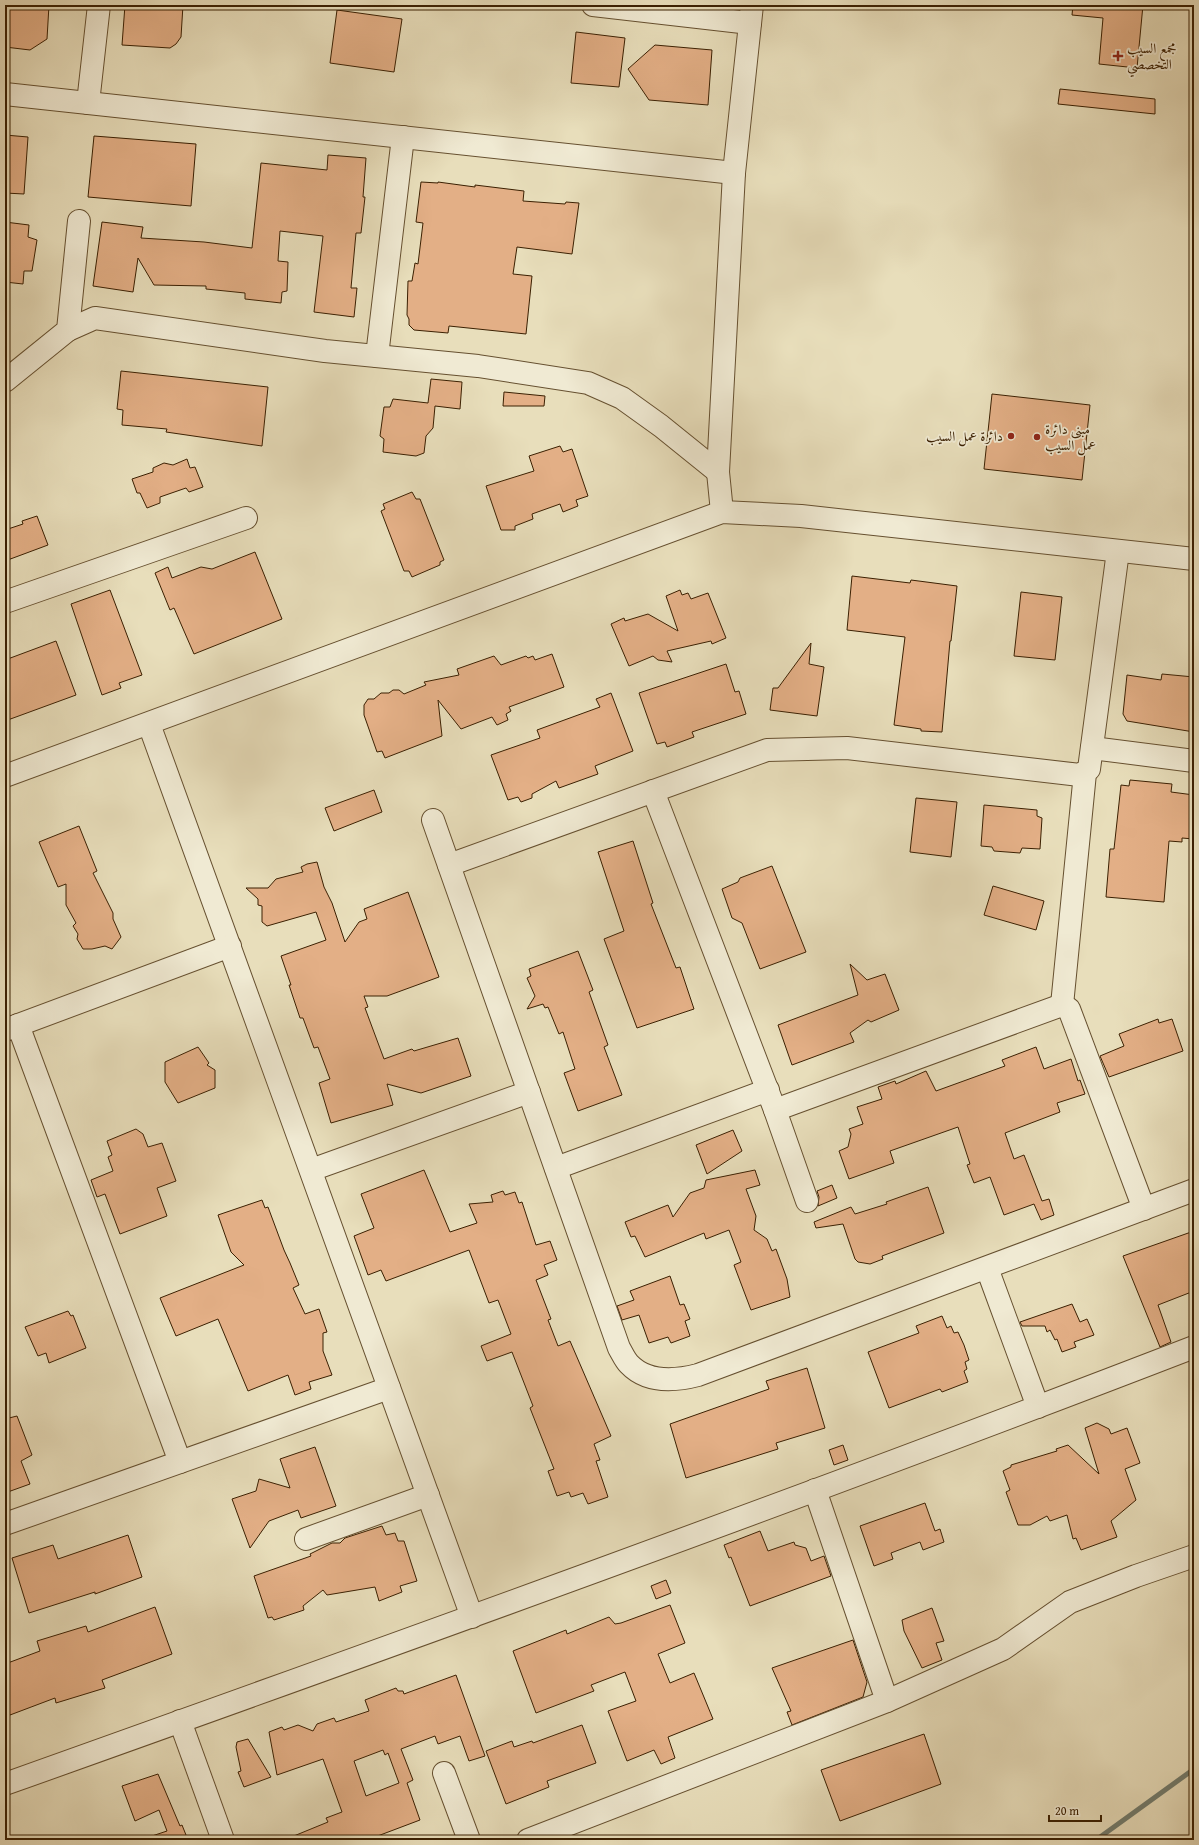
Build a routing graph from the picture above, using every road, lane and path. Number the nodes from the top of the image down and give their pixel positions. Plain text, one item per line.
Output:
1 (99, 5) edge
2 (593, 5) edge
3 (751, 14) edge
4 (5, 94) edge
5 (88, 103) junction
6 (403, 137) junction
7 (734, 173) junction
8 (79, 221) dead end
9 (68, 330) junction
10 (377, 356) junction
11 (5, 382) edge
12 (718, 472) junction
13 (722, 512) junction
14 (246, 518) dead end
15 (1118, 551) junction
16 (1194, 559) edge
17 (5, 602) edge
18 (150, 724) junction
19 (1092, 748) junction
20 (1194, 761) edge
21 (1085, 773) junction
22 (5, 776) edge
23 (653, 791) junction
24 (433, 820) dead end
25 (449, 865) junction
26 (230, 946) junction
27 (1062, 1005) junction
28 (11, 1028) edge
29 (529, 1092) junction
30 (771, 1100) junction
31 (556, 1168) junction
32 (311, 1170) junction
33 (1194, 1190) edge
34 (807, 1201) dead end
35 (1144, 1209) junction
36 (986, 1268) junction
37 (1194, 1348) edge
38 (389, 1388) junction
39 (1038, 1407) junction
40 (180, 1462) junction
41 (815, 1490) junction
42 (428, 1494) junction
43 (5, 1524) edge
44 (306, 1539) dead end
45 (1194, 1556) edge
46 (472, 1617) junction
47 (887, 1701) junction
48 (180, 1721) junction
49 (444, 1773) dead end
50 (5, 1784) edge
51 (223, 1840) edge
52 (469, 1840) edge
53 (528, 1840) edge

1 - 5 street
2 - 3 street
3 - 7 street
4 - 5 street
5 - 6 street
6 - 7 street
6 - 10 street
7 - 12 street
8 - 9 street
9 - 10 street
9 - 11 street
10 - 12 street
12 - 13 street
13 - 15 street
13 - 18 street
14 - 17 street
15 - 16 street
15 - 19 street
18 - 22 street
18 - 26 street
19 - 20 street
19 - 21 street
21 - 23 street
21 - 27 street
23 - 25 street
23 - 30 street
24 - 25 street
25 - 29 street
26 - 28 street
26 - 32 street
27 - 30 street
27 - 35 street
28 - 40 street
29 - 31 street
29 - 32 street
30 - 31 street
30 - 34 street
31 - 36 street
32 - 38 street
33 - 35 street
35 - 36 street
36 - 39 street
37 - 39 street
38 - 40 street
38 - 42 street
39 - 41 street
40 - 43 street
41 - 46 street
41 - 47 street
42 - 44 street
42 - 46 street
45 - 47 street
46 - 48 street
47 - 53 street
48 - 50 street
48 - 51 street
49 - 52 street

